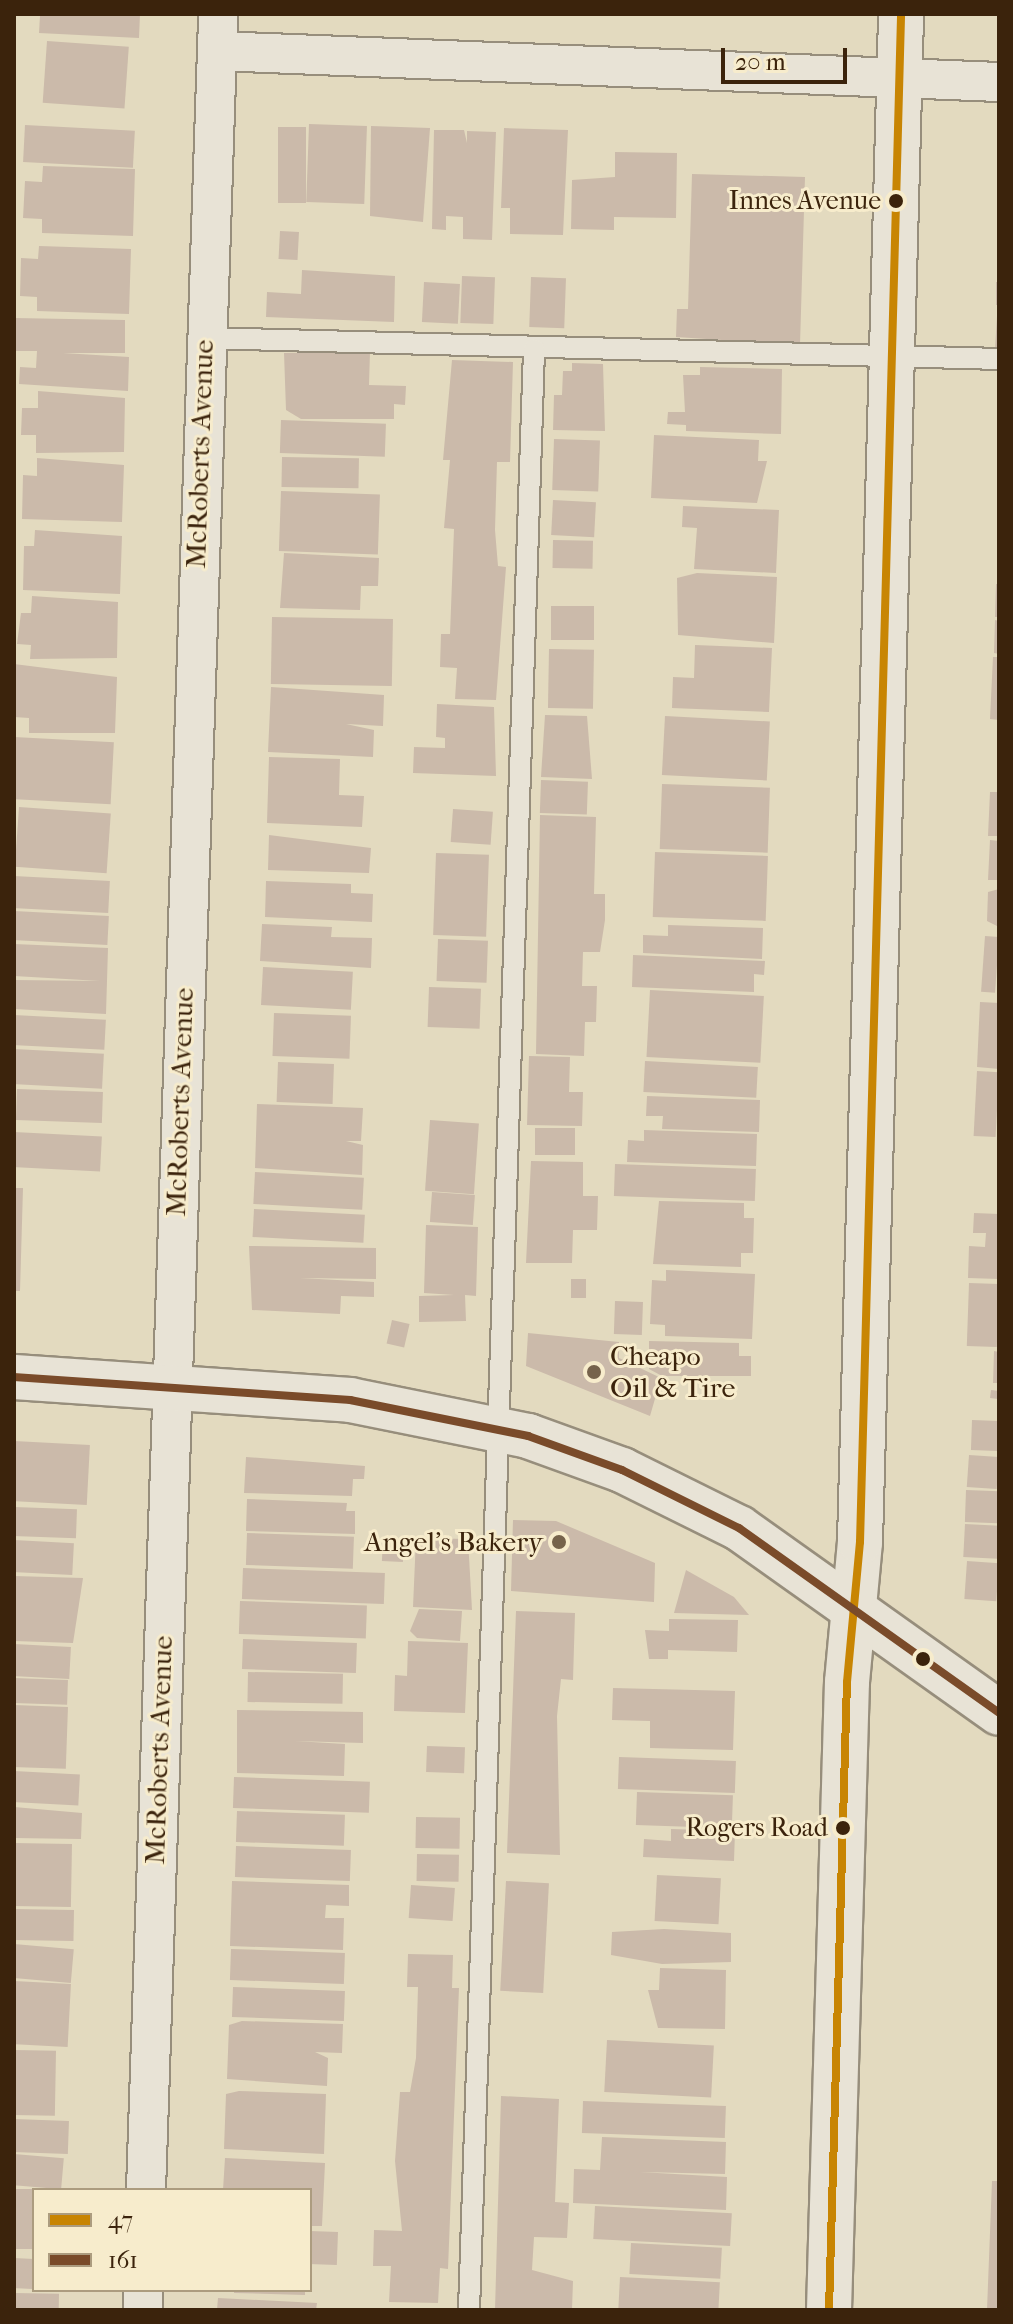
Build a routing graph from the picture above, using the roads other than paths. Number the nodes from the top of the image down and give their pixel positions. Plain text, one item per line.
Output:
1 (218, 14) edge
2 (901, 14) edge
3 (217, 51) junction
4 (899, 78) junction
5 (999, 82) edge
6 (204, 338) junction
7 (534, 349) junction
8 (892, 355) junction
9 (999, 359) edge
10 (14, 1377) edge
11 (171, 1383) junction
12 (496, 1426) junction
13 (855, 1610) junction
14 (999, 1713) edge
15 (146, 2188) edge
16 (469, 2310) edge
17 (829, 2310) edge

1 - 3 street, McRoberts Avenue
2 - 4 street
3 - 4 street
3 - 6 street, McRoberts Avenue
4 - 5 street
4 - 8 street
6 - 7 lane
6 - 11 street, McRoberts Avenue
7 - 8 lane
7 - 12 lane
8 - 9 lane
8 - 13 street
10 - 11 street
11 - 12 street
11 - 15 street, McRoberts Avenue
12 - 13 street
12 - 16 lane
13 - 14 street
13 - 17 street

